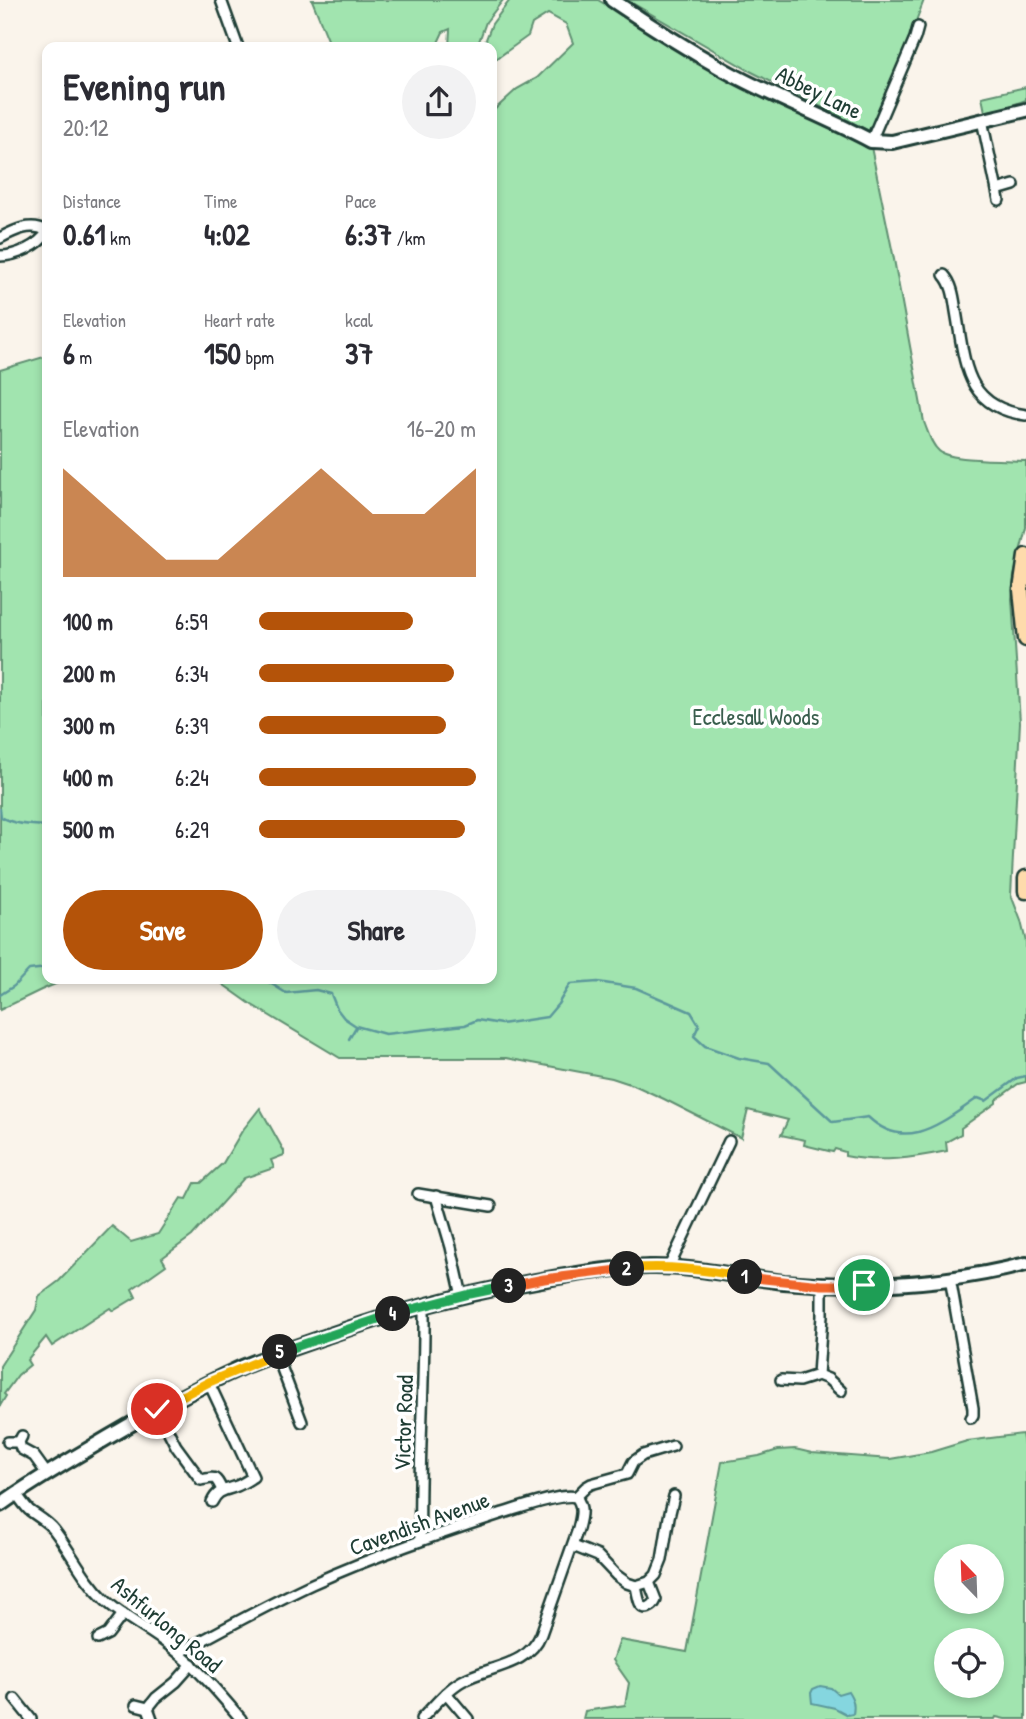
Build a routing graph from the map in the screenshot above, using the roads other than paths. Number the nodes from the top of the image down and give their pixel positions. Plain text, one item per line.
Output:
1 (221, 0) edge
2 (612, 0) edge
3 (918, 27) dead end
4 (236, 42) edge
5 (1026, 110) edge
6 (982, 120) junction
7 (871, 141) junction
8 (1014, 185) dead end
9 (42, 230) edge
10 (0, 238) edge
11 (42, 240) edge
12 (0, 256) edge
13 (944, 275) dead end
14 (1026, 415) edge
15 (1026, 556) edge
16 (1026, 639) edge
17 (1026, 877) edge
18 (1026, 891) edge
19 (729, 1141) dead end
20 (418, 1194) dead end
21 (436, 1196) junction
22 (491, 1206) dead end
23 (1026, 1264) edge
24 (669, 1267) junction
25 (950, 1278) junction
26 (822, 1285) junction
27 (462, 1296) junction
28 (424, 1306) junction
29 (276, 1353) junction
30 (818, 1375) junction
31 (781, 1380) dead end
32 (209, 1382) junction
33 (842, 1391) dead end
34 (157, 1409) junction
35 (971, 1418) dead end
36 (302, 1422) dead end
37 (8, 1442) dead end
38 (673, 1446) dead end
39 (47, 1474) junction
40 (222, 1490) junction
41 (16, 1493) junction
42 (674, 1496) dead end
43 (576, 1497) junction
44 (212, 1502) dead end
45 (0, 1505) edge
46 (420, 1541) junction
47 (573, 1546) junction
48 (649, 1582) junction
49 (636, 1586) junction
50 (124, 1614) junction
51 (98, 1639) dead end
52 (179, 1653) junction
53 (192, 1664) junction
54 (446, 1693) junction
55 (15, 1699) dead end
56 (136, 1705) dead end
57 (148, 1708) junction
58 (31, 1719) edge
59 (152, 1719) edge
60 (241, 1719) edge
61 (421, 1719) edge
62 (468, 1719) edge

1 - 4 street
2 - 7 street, Abbey Lane
3 - 7 street
5 - 6 street, Abbey Lane
6 - 7 street, Abbey Lane
6 - 8 street
9 - 10 street
11 - 12 street
13 - 14 street
15 - 16 main road
17 - 18 main road
19 - 24 street
20 - 21 street
21 - 22 street
21 - 27 street
23 - 25 street
24 - 26 street
24 - 27 street
25 - 26 street
25 - 35 street
26 - 30 street
27 - 28 street
28 - 29 street
28 - 46 street, Victor Road
29 - 32 street
29 - 36 street
30 - 31 street
30 - 33 street
32 - 34 street
32 - 40 street
34 - 39 street
34 - 40 street
37 - 39 street
38 - 43 street, Cavendish Avenue
39 - 41 street
40 - 44 street
41 - 45 street
41 - 50 street, Ashfurlong Road
42 - 48 street
43 - 46 street, Cavendish Avenue
43 - 47 street
46 - 52 street, Cavendish Avenue
47 - 49 street
47 - 54 street
48 - 49 street
48 - 49 street
50 - 51 street
50 - 52 street, Ashfurlong Road
52 - 53 street, Ashfurlong Road
53 - 57 street
53 - 60 street, Ashfurlong Road
54 - 61 street
54 - 62 street
55 - 58 street
56 - 57 street
57 - 59 street

